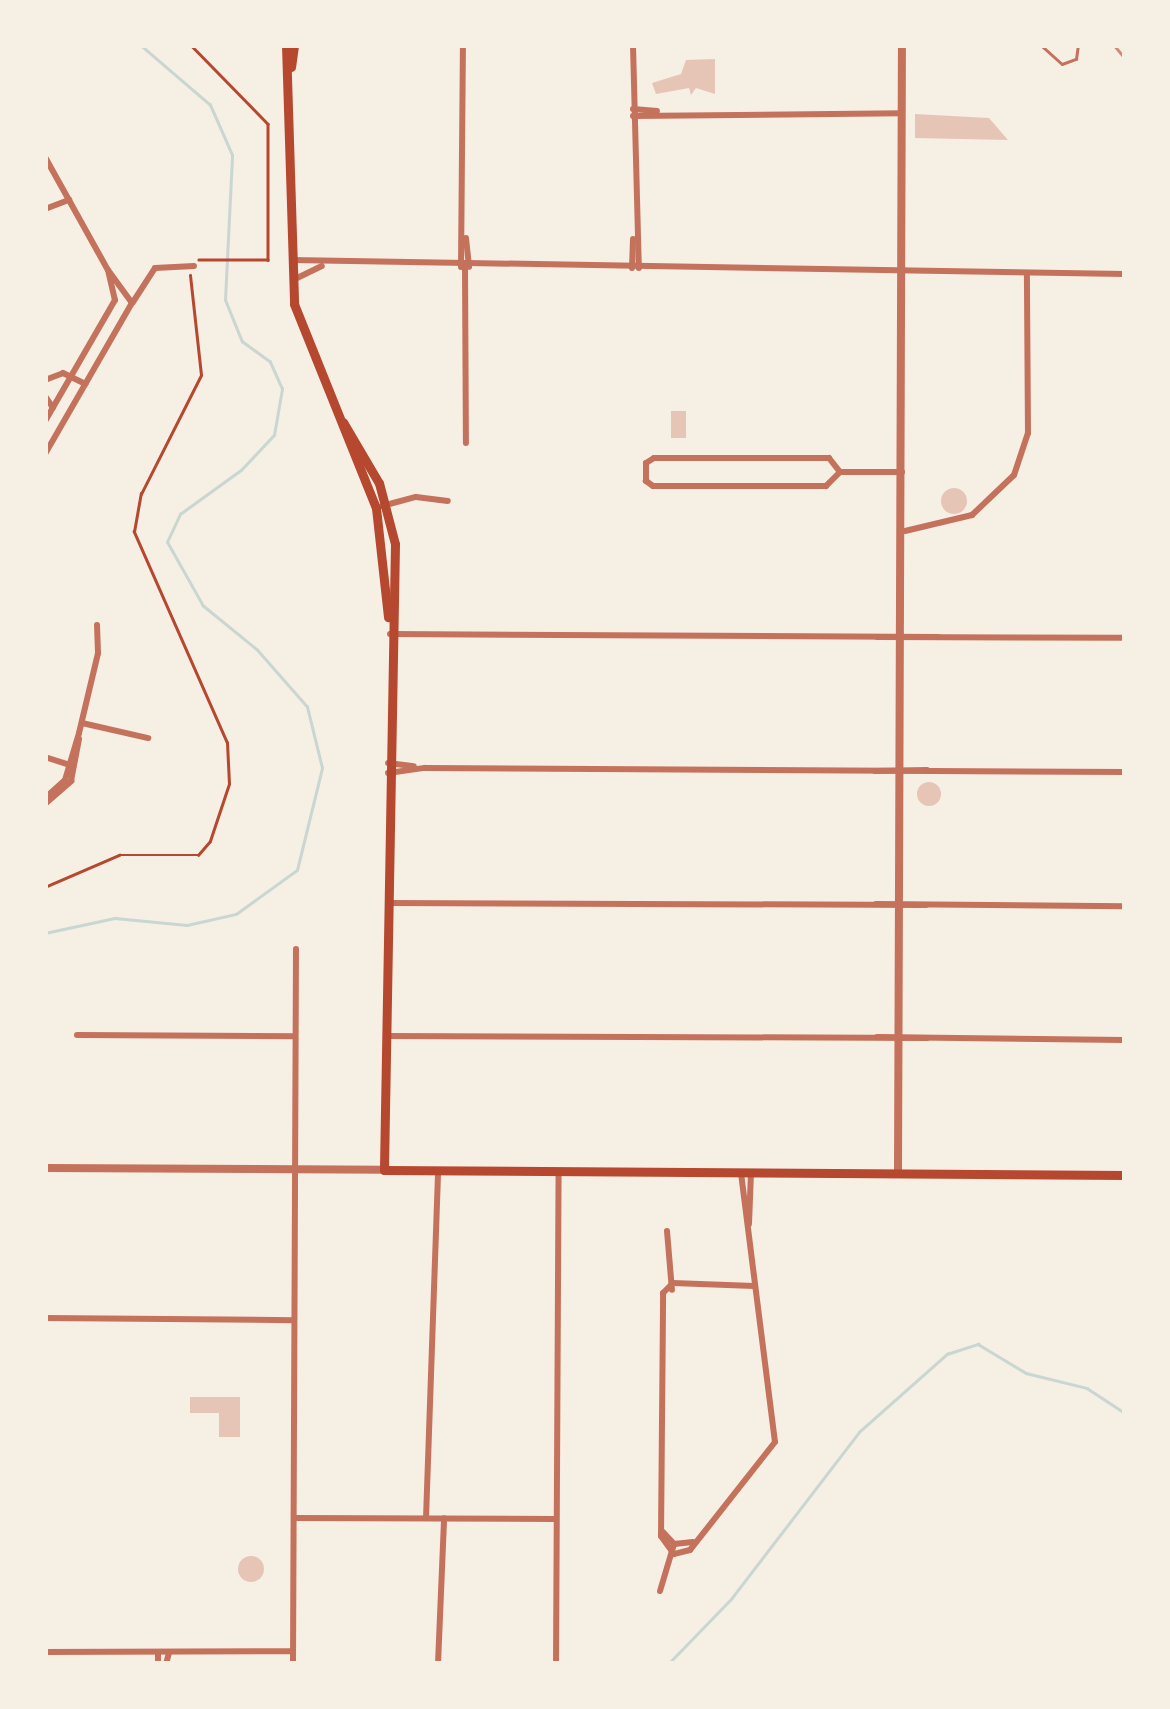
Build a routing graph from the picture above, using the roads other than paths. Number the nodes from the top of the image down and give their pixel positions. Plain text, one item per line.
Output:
1 (286, 45) edge
2 (294, 45) edge
3 (463, 45) edge
4 (633, 45) edge
5 (1041, 45) edge
6 (1078, 45) edge
7 (900, 47) edge
8 (289, 90) junction
9 (633, 112) junction
10 (902, 113) junction
11 (45, 157) edge
12 (67, 196) junction
13 (45, 209) edge
14 (291, 260) junction
15 (194, 266) dead end
16 (324, 266) junction
17 (465, 267) junction
18 (636, 268) junction
19 (108, 270) junction
20 (902, 271) junction
21 (1028, 272) junction
22 (1125, 274) edge
23 (292, 282) junction
24 (132, 303) junction
25 (102, 326) junction
26 (116, 334) junction
27 (72, 375) junction
28 (45, 380) edge
29 (86, 384) junction
30 (45, 396) edge
31 (53, 408) junction
32 (45, 420) edge
33 (343, 422) junction
34 (466, 442) dead end
35 (45, 454) edge
36 (840, 472) junction
37 (903, 472) junction
38 (448, 502) dead end
39 (387, 504) junction
40 (376, 508) junction
41 (905, 531) junction
42 (97, 625) dead end
43 (389, 629) junction
44 (903, 637) junction
45 (1125, 638) edge
46 (82, 723) junction
47 (148, 738) dead end
48 (45, 757) edge
49 (72, 766) junction
50 (388, 768) junction
51 (901, 771) junction
52 (1125, 772) edge
53 (45, 801) edge
54 (387, 903) junction
55 (900, 904) junction
56 (1125, 906) edge
57 (296, 948) dead end
58 (77, 1035) dead end
59 (295, 1036) junction
60 (386, 1036) junction
61 (899, 1038) junction
62 (1125, 1040) edge
63 (45, 1168) edge
64 (294, 1170) junction
65 (384, 1170) junction
66 (438, 1171) junction
67 (559, 1172) junction
68 (746, 1173) junction
69 (898, 1174) junction
70 (1125, 1176) edge
71 (667, 1231) dead end
72 (753, 1282) junction
73 (670, 1288) junction
74 (45, 1318) edge
75 (294, 1320) junction
76 (294, 1518) junction
77 (422, 1518) junction
78 (444, 1518) junction
79 (556, 1518) junction
80 (672, 1548) junction
81 (660, 1591) dead end
82 (293, 1651) junction
83 (45, 1652) edge
84 (158, 1653) junction
85 (168, 1653) junction
86 (158, 1664) edge
87 (166, 1664) edge
88 (293, 1664) edge
89 (438, 1664) edge
90 (556, 1664) edge

1 - 8 main road
2 - 8 main road
3 - 17 street
4 - 9 street
5 - 6 lane
7 - 10 street
8 - 14 main road
9 - 10 street
9 - 18 street
10 - 20 street
11 - 12 street
12 - 13 street
12 - 19 street
14 - 16 street
14 - 23 main road
15 - 24 street
16 - 17 street
16 - 23 street
17 - 18 street
17 - 34 street
18 - 20 street
19 - 24 street
19 - 25 street
20 - 21 street
20 - 37 street
21 - 22 street
21 - 41 street
23 - 33 main road
24 - 26 street
25 - 26 street
25 - 27 street
26 - 29 street
27 - 28 street
27 - 29 street
27 - 31 street
29 - 35 street
30 - 31 street
31 - 32 street
33 - 39 main road
33 - 40 main road
36 - 36 street
36 - 37 street
37 - 41 street
38 - 39 street
39 - 40 street
39 - 43 main road
40 - 43 main road
41 - 44 street
42 - 46 street
43 - 44 street
43 - 50 main road
44 - 45 street
44 - 51 street
46 - 47 street
46 - 49 street
48 - 49 street
49 - 53 street
50 - 51 street
50 - 54 main road
51 - 52 street
51 - 55 street
54 - 55 street
54 - 60 main road
55 - 56 street
55 - 61 street
57 - 59 street
58 - 59 street
59 - 64 street
60 - 61 street
60 - 65 main road
61 - 62 street
61 - 69 street
63 - 64 street
64 - 65 street
64 - 75 street
65 - 66 main road
66 - 67 main road
66 - 77 street
67 - 68 main road
67 - 79 street
68 - 69 main road
68 - 72 street
69 - 70 main road
71 - 73 street
72 - 73 street
72 - 80 street
73 - 80 street
74 - 75 street
75 - 76 street
76 - 77 street
76 - 82 street
77 - 78 street
78 - 79 street
78 - 89 street
79 - 90 street
80 - 81 street
82 - 85 street
82 - 88 street
83 - 84 street
84 - 85 street
84 - 86 street
85 - 87 street

